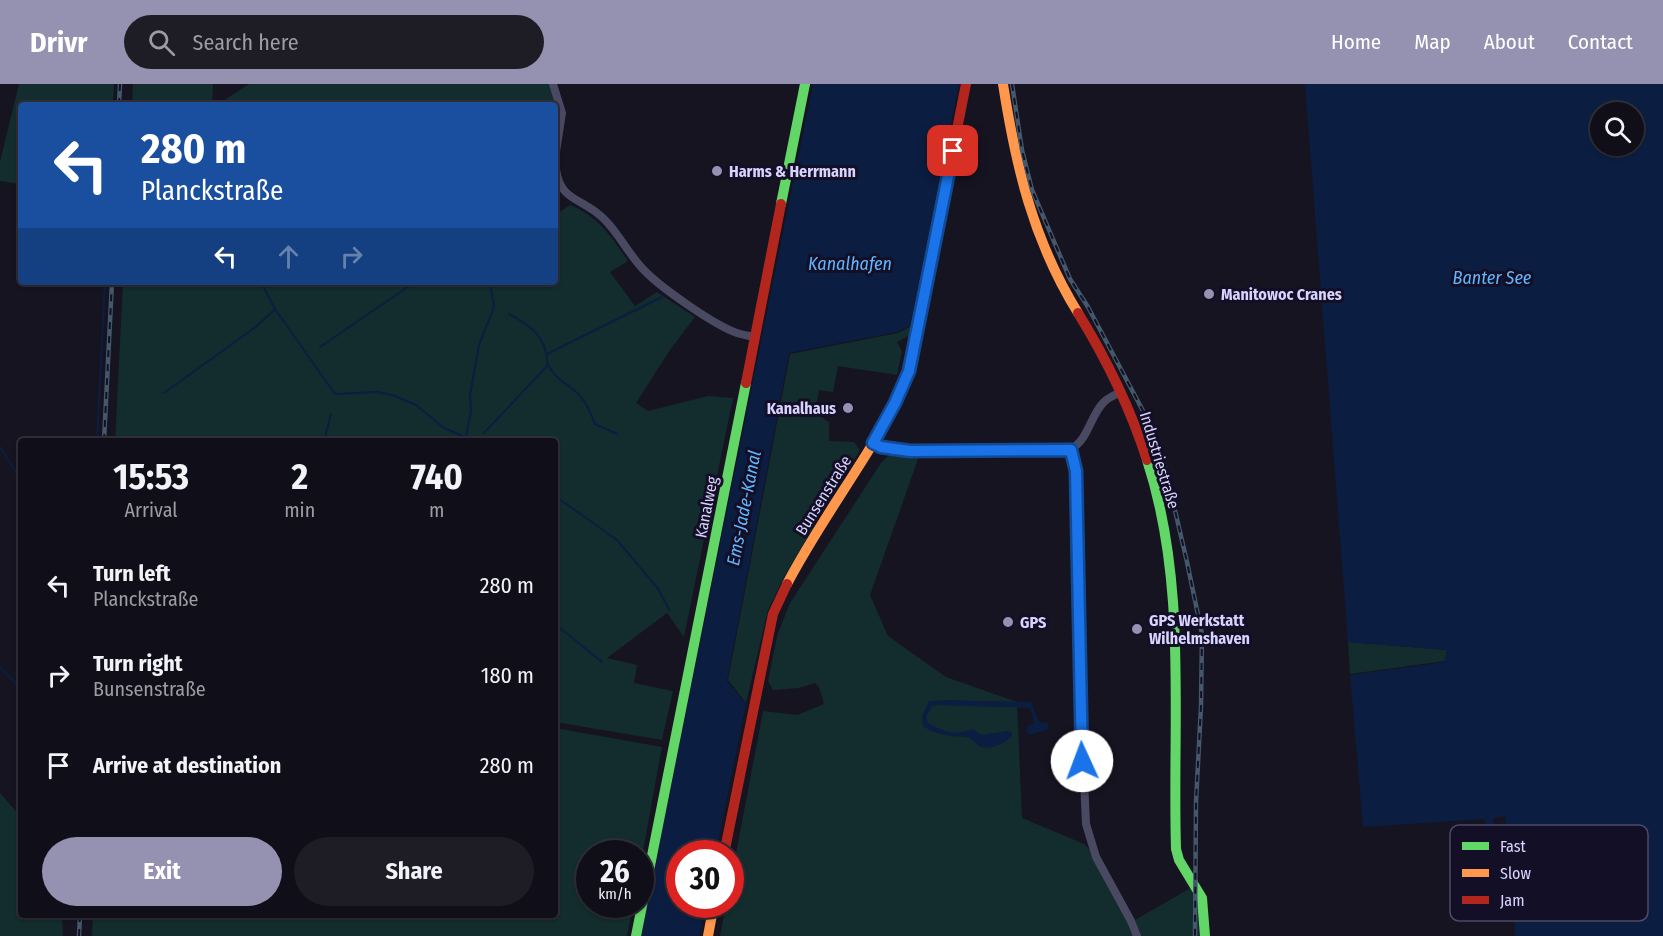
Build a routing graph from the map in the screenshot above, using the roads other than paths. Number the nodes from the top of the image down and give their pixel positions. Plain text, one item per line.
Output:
1 (553, 84) edge
2 (805, 84) edge
3 (966, 84) edge
4 (1003, 84) edge
5 (558, 139) edge
6 (558, 178) edge
7 (755, 337) junction
8 (1121, 392) junction
9 (873, 443) junction
10 (1071, 450) junction
11 (727, 840) edge
12 (711, 918) edge
13 (636, 936) edge
14 (708, 936) edge
15 (1137, 936) edge
16 (1205, 936) edge

1 - 5 street
2 - 7 street, Kanalweg
3 - 9 street, Bunsenstraße
4 - 8 street, Industriestraße
6 - 7 street
7 - 13 street, Kanalweg
8 - 10 street
8 - 16 street, Industriestraße
9 - 10 street
9 - 11 street, Bunsenstraße
10 - 15 street
12 - 14 street

